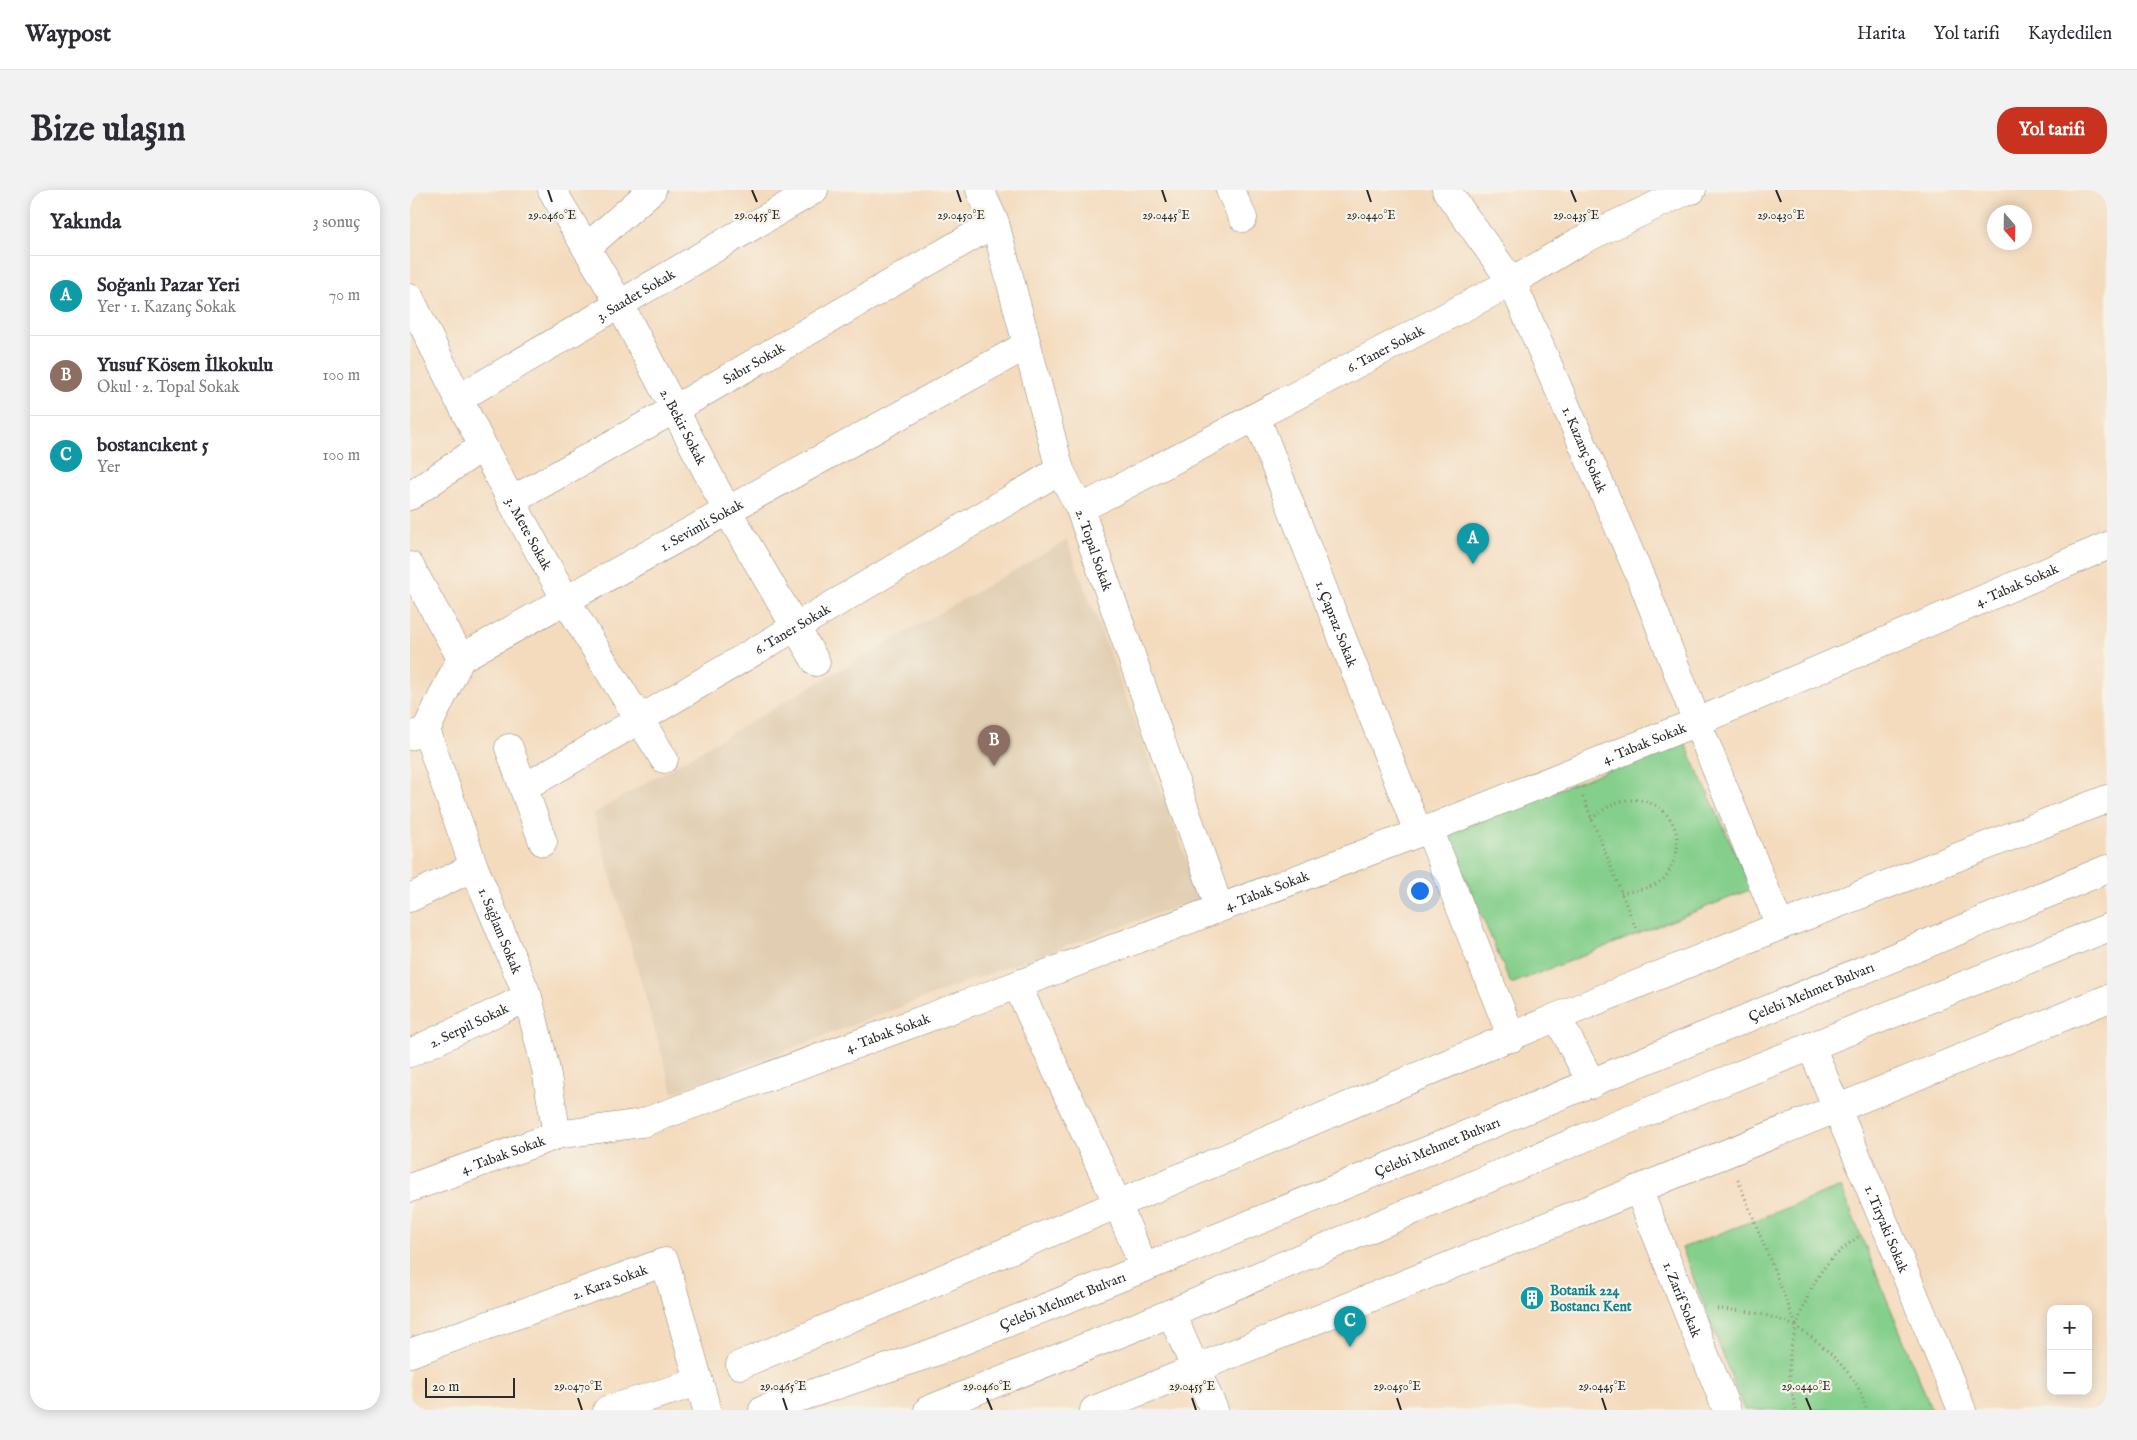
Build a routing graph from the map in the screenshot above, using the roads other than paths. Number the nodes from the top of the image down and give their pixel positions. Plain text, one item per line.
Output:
1 (552, 190) edge
2 (652, 190) edge
3 (814, 190) edge
4 (980, 190) edge
5 (1230, 190) edge
6 (1446, 190) edge
7 (1692, 190) edge
8 (1243, 218) dead end
9 (995, 223) junction
10 (586, 248) junction
11 (1512, 282) junction
12 (410, 298) edge
13 (619, 303) junction
14 (1027, 346) junction
15 (458, 399) junction
16 (673, 410) junction
17 (1256, 417) junction
18 (482, 447) junction
19 (1060, 470) junction
20 (410, 496) edge
21 (511, 501) junction
22 (1080, 509) junction
23 (728, 512) junction
24 (2107, 546) edge
25 (410, 566) edge
26 (565, 599) junction
27 (794, 627) junction
28 (461, 658) junction
29 (816, 662) dead end
30 (640, 720) junction
31 (1697, 722) junction
32 (418, 733) edge
33 (509, 748) dead end
34 (664, 759) dead end
35 (524, 788) junction
36 (2107, 799) edge
37 (1423, 830) junction
38 (543, 842) dead end
39 (474, 868) junction
40 (2107, 869) edge
41 (410, 898) edge
42 (1219, 907) junction
43 (1780, 926) junction
44 (2107, 928) edge
45 (1017, 985) junction
46 (528, 997) junction
47 (2107, 999) edge
48 (1558, 1017) junction
49 (1512, 1038) junction
50 (1811, 1046) junction
51 (410, 1054) edge
52 (1592, 1084) junction
53 (1837, 1108) junction
54 (557, 1135) junction
55 (410, 1188) edge
56 (1638, 1189) junction
57 (1118, 1205) junction
58 (1144, 1268) junction
59 (1170, 1313) junction
60 (410, 1353) edge
61 (740, 1365) dead end
62 (1196, 1370) junction
63 (699, 1382) junction
64 (607, 1410) edge
65 (707, 1410) edge
66 (762, 1410) edge
67 (928, 1410) edge
68 (1094, 1410) edge
69 (1214, 1410) edge
70 (1727, 1410) edge
71 (1962, 1410) edge

1 - 10 street, 2. Bekir Sokak
2 - 10 street
3 - 13 street, 3. Saadet Sokak
4 - 9 street, 2. Topal Sokak
5 - 8 street
6 - 11 street, 1. Kazanç Sokak
7 - 11 street, 6. Taner Sokak
9 - 14 street, 2. Topal Sokak
9 - 16 street, Sabır Sokak
10 - 13 street, 2. Bekir Sokak
11 - 17 street, 6. Taner Sokak
11 - 31 street, 1. Kazanç Sokak
12 - 15 street, 3. Mete Sokak
13 - 15 street, 3. Saadet Sokak
13 - 16 street, 2. Bekir Sokak
14 - 19 street, 2. Topal Sokak
14 - 23 street, 1. Sevimli Sokak
15 - 18 street, 3. Mete Sokak
16 - 21 street, Sabır Sokak
16 - 23 street, 2. Bekir Sokak
17 - 22 street, 6. Taner Sokak
17 - 37 street, 1. Çapraz Sokak
18 - 20 street
18 - 21 street, 3. Mete Sokak
19 - 22 street, 2. Topal Sokak
19 - 27 street, 6. Taner Sokak
21 - 26 street, 3. Mete Sokak
22 - 42 street, 2. Topal Sokak
23 - 26 street, 1. Sevimli Sokak
23 - 27 street, 2. Bekir Sokak
24 - 31 street, 4. Tabak Sokak
25 - 28 street
26 - 28 street, 1. Sevimli Sokak
26 - 30 street, 3. Mete Sokak
27 - 29 street, 2. Bekir Sokak
27 - 30 street, 6. Taner Sokak
28 - 32 street
30 - 34 street, 3. Mete Sokak
30 - 35 street, 6. Taner Sokak
31 - 37 street, 4. Tabak Sokak
31 - 43 street, 1. Kazanç Sokak
32 - 39 street, 1. Sağlam Sokak
33 - 35 street
35 - 38 street
36 - 43 street
37 - 42 street, 4. Tabak Sokak
37 - 49 street, 1. Çapraz Sokak
39 - 41 street
39 - 46 street, 1. Sağlam Sokak
40 - 52 street, Çelebi Mehmet Bulvarı
42 - 45 street, 4. Tabak Sokak
43 - 48 street
44 - 50 street
45 - 54 street, 4. Tabak Sokak
45 - 57 street
46 - 51 street, 2. Serpil Sokak
46 - 54 street, 1. Sağlam Sokak
47 - 53 street
48 - 49 street
48 - 52 street
49 - 57 street
50 - 53 street, 1. Tiryaki Sokak
50 - 59 street
52 - 58 street, Çelebi Mehmet Bulvarı
53 - 56 street
53 - 71 street, 1. Tiryaki Sokak
54 - 55 street, 4. Tabak Sokak
56 - 62 street
56 - 70 street, 1. Zarif Sokak
57 - 58 street
57 - 61 street
58 - 66 street, Çelebi Mehmet Bulvarı
59 - 62 street
59 - 67 street
60 - 63 street, 2. Kara Sokak
62 - 68 street
62 - 69 street
63 - 64 street
63 - 65 street, 2. Kara Sokak

